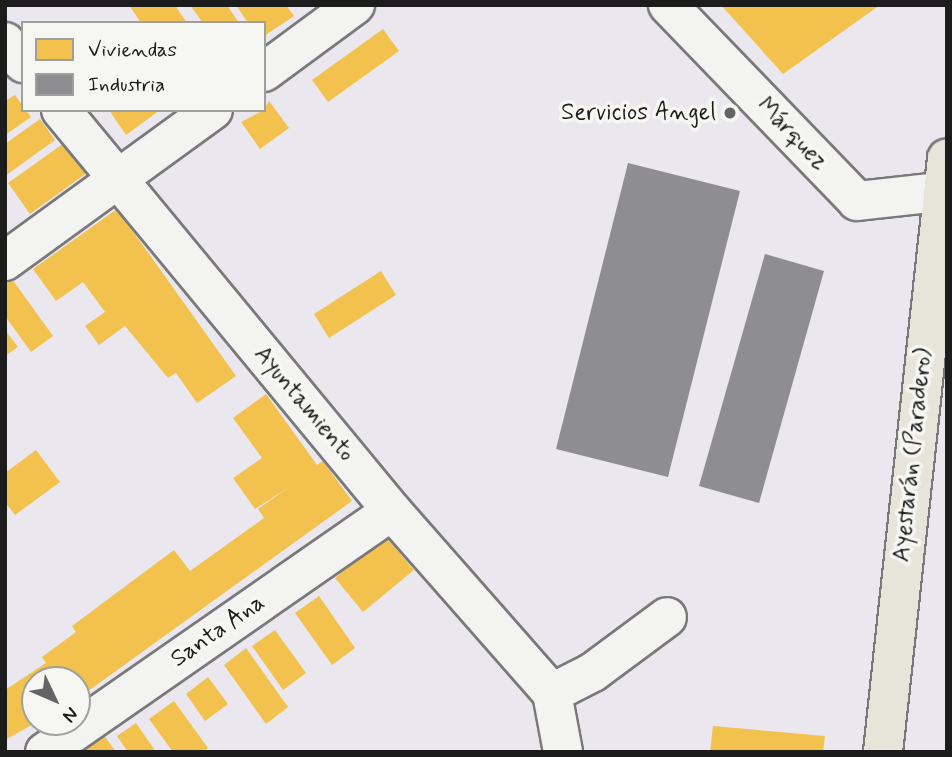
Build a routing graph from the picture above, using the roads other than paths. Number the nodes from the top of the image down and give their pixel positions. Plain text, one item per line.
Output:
1 (355, 5) edge
2 (668, 5) edge
3 (5, 42) edge
4 (21, 61) edge
5 (266, 71) edge
6 (63, 112) edge
7 (210, 112) edge
8 (119, 180) junction
9 (945, 180) edge
10 (5, 261) edge
11 (392, 511) junction
12 (667, 617) dead end
13 (552, 694) junction
14 (45, 752) edge
15 (563, 752) edge
16 (883, 752) edge

1 - 5 street
2 - 9 street, Márquez
3 - 4 street
6 - 8 street, Ayuntamiento
7 - 8 street
8 - 10 street
8 - 11 street, Ayuntamiento
9 - 16 main road, Ayestarán (Paradero)
11 - 13 street, Ayuntamiento
11 - 14 street, Santa Ana
12 - 13 street
13 - 15 street

